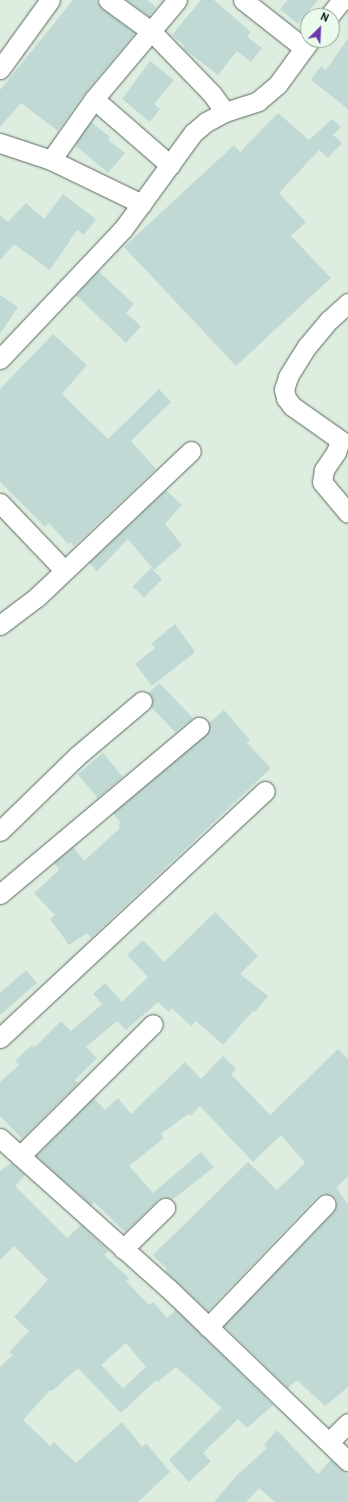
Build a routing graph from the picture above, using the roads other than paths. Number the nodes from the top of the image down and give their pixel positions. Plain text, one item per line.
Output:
1 (50, 0) edge
2 (108, 0) edge
3 (177, 0) edge
4 (243, 0) edge
5 (342, 0) edge
6 (336, 8) edge
7 (152, 32) junction
8 (300, 39) edge
9 (304, 48) edge
10 (0, 69) edge
11 (94, 99) junction
12 (225, 112) junction
13 (0, 143) edge
14 (51, 160) junction
15 (170, 165) junction
16 (142, 204) junction
17 (348, 303) edge
18 (0, 360) edge
19 (191, 451) dead end
20 (0, 503) edge
21 (346, 508) edge
22 (64, 570) junction
23 (0, 625) edge
24 (142, 701) dead end
25 (199, 727) dead end
26 (266, 792) dead end
27 (0, 831) edge
28 (0, 894) edge
29 (153, 1024) dead end
30 (0, 1038) edge
31 (0, 1138) edge
32 (20, 1156) junction
33 (326, 1204) dead end
34 (165, 1208) dead end
35 (123, 1249) junction
36 (208, 1327) junction
37 (348, 1423) edge
38 (329, 1442) junction
39 (348, 1461) edge

1 - 10 street
2 - 7 street
3 - 7 street
4 - 8 street
5 - 6 street
7 - 11 street
7 - 12 street
9 - 12 street
11 - 14 street
11 - 15 street
12 - 15 street
13 - 14 street
14 - 16 street
15 - 16 street
16 - 18 street
17 - 21 street
19 - 22 street
20 - 22 street
22 - 23 street
24 - 27 street
25 - 28 street
26 - 30 street
29 - 32 street
31 - 32 street
32 - 35 street
33 - 36 street
34 - 35 street
35 - 36 street
36 - 38 street
37 - 38 street
38 - 39 street

